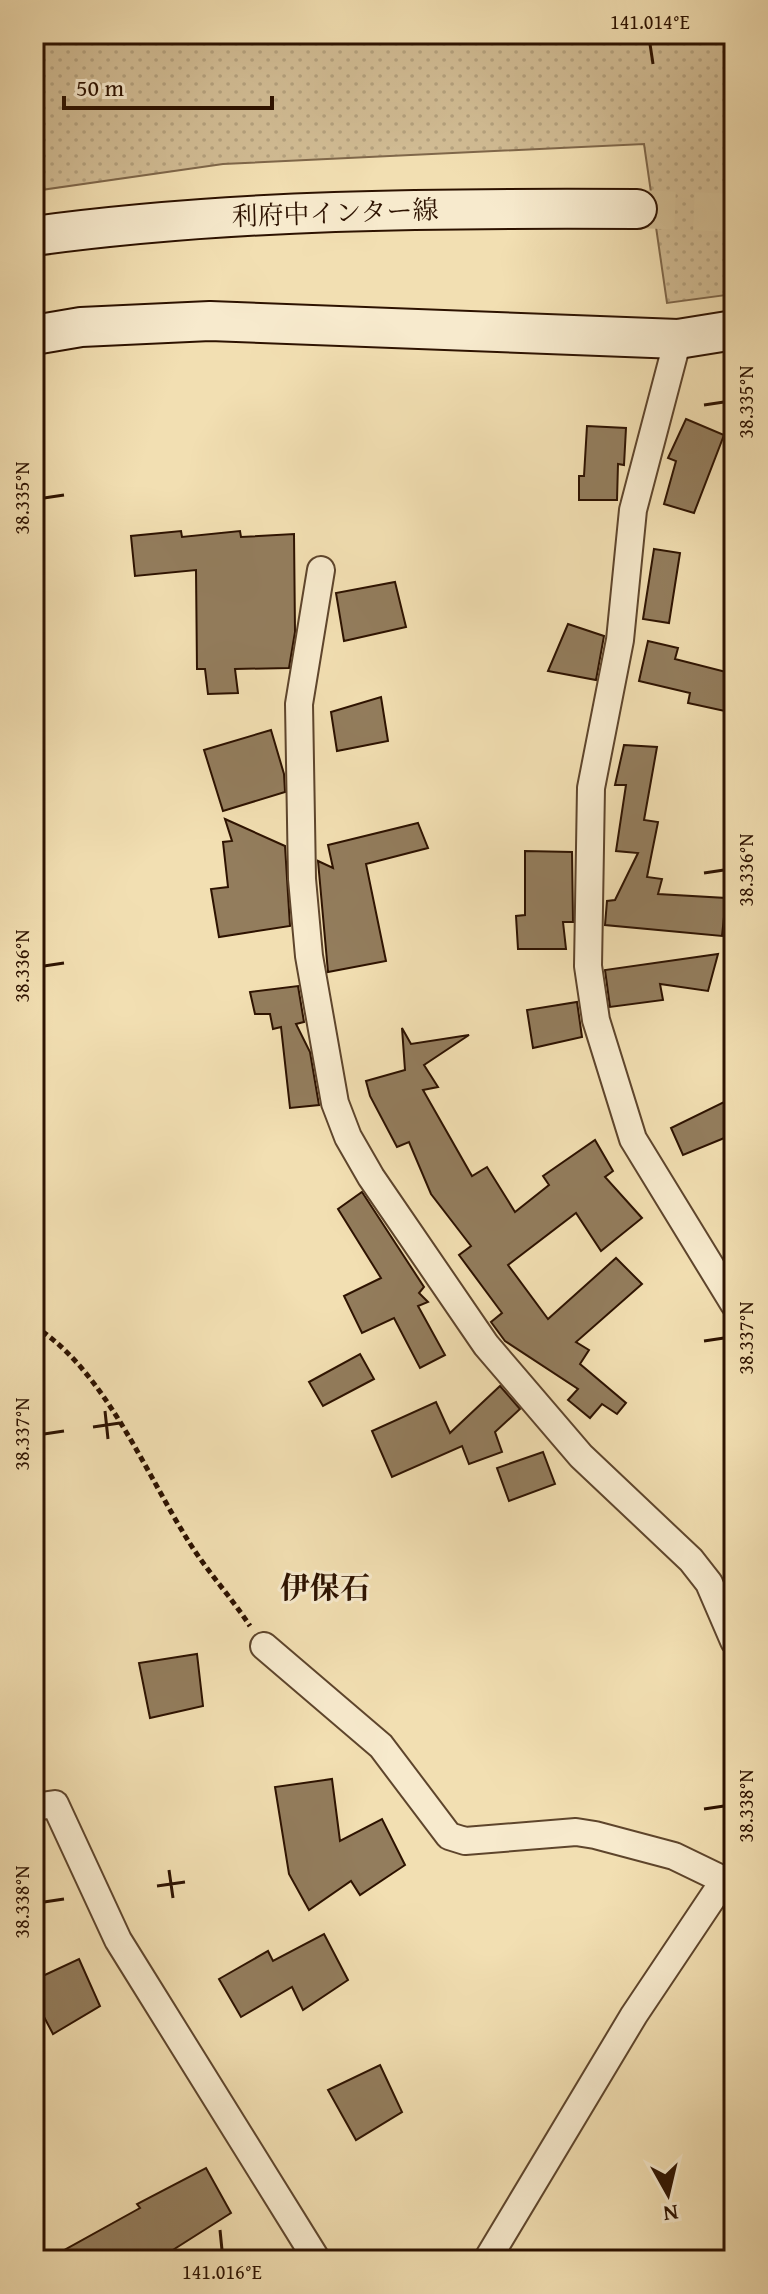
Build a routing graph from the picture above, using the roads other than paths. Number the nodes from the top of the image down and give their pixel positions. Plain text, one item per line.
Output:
1 (637, 209) tunnel mouth
2 (34, 236) edge
3 (734, 330) edge
4 (34, 335) edge
5 (678, 339) junction
6 (321, 570) dead end
7 (734, 1304) edge
8 (734, 1641) edge
9 (264, 1646) road end
10 (34, 1807) edge
11 (729, 1884) edge
12 (317, 2260) edge
13 (487, 2260) edge

1 - 2 street, 利府中インター線
3 - 5 street
4 - 5 street
5 - 7 street
6 - 8 street
9 - 11 street
10 - 12 street
11 - 13 street

